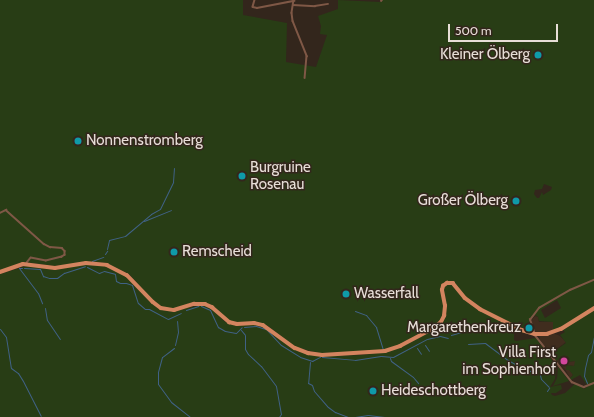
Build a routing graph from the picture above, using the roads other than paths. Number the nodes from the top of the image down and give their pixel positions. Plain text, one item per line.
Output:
1 (255, 0) edge
2 (294, 1) edge
3 (328, 4) dead end
4 (293, 5) junction
5 (305, 78) dead end
6 (0, 213) edge
7 (27, 263) junction
8 (0, 272) edge
9 (594, 280) edge
10 (594, 308) edge
11 (535, 334) junction
12 (594, 383) edge

1 - 2 street
2 - 4 street
3 - 4 street
4 - 5 street
6 - 7 street
7 - 8 main road
7 - 11 main road
9 - 11 street
10 - 11 main road
11 - 12 street

